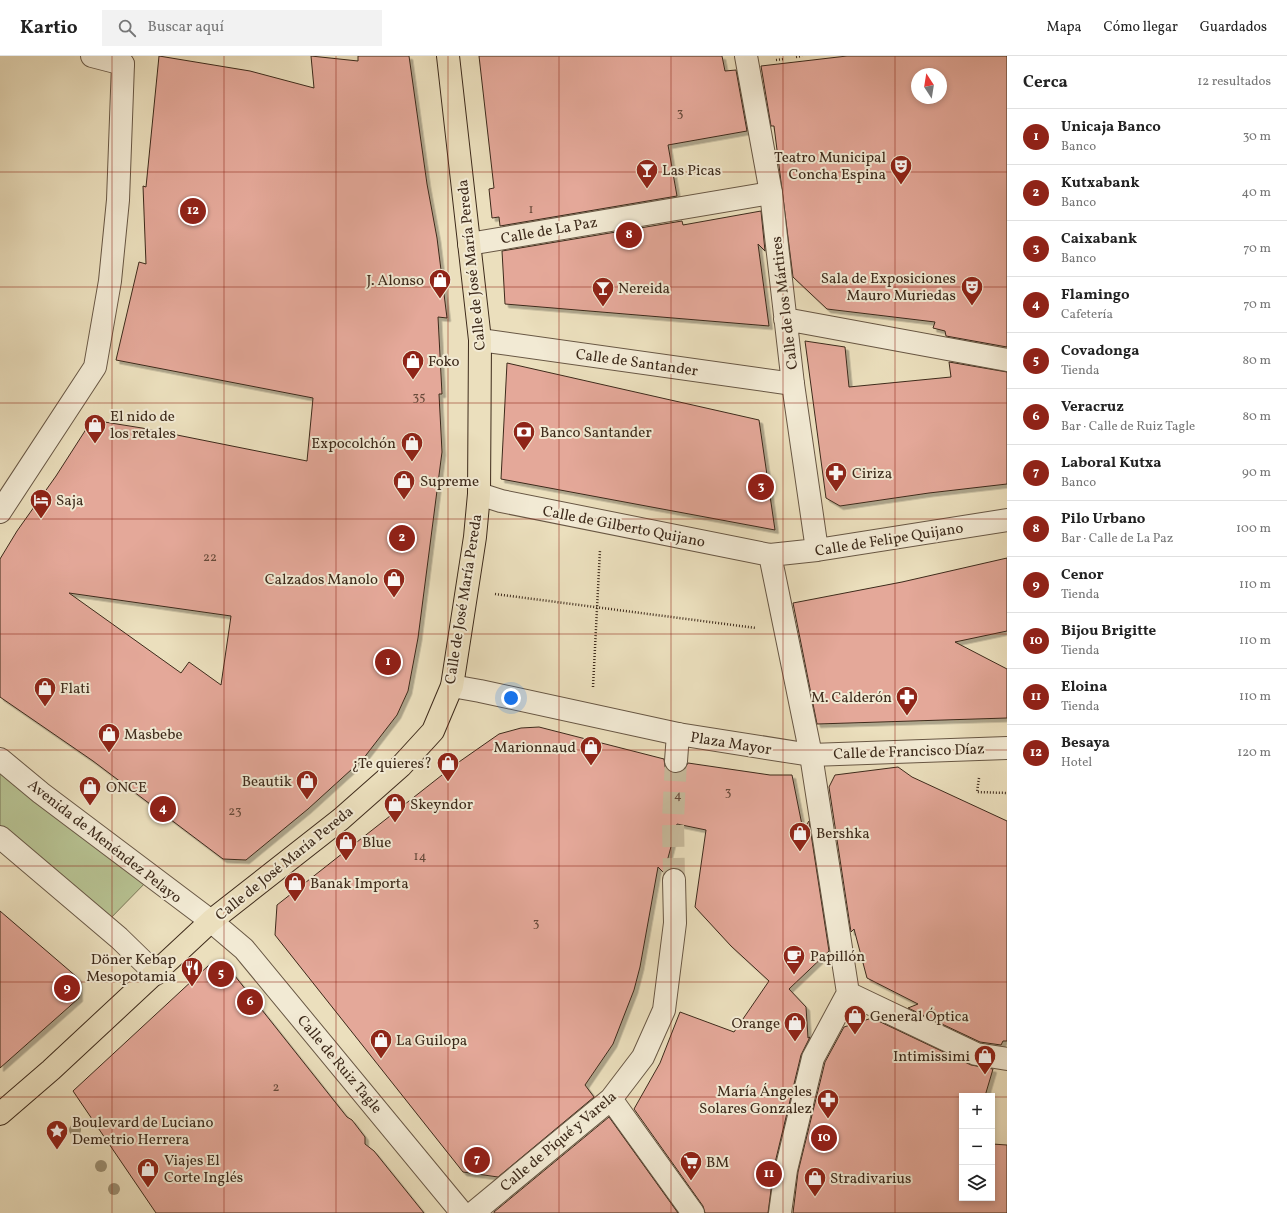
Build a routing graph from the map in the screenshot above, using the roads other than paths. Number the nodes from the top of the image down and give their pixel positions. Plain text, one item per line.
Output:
1 (92, 56) edge
2 (448, 56) edge
3 (746, 56) edge
4 (770, 193) junction
5 (469, 244) junction
6 (785, 319) junction
7 (480, 340) junction
8 (1007, 360) edge
9 (793, 384) junction
10 (479, 494) junction
11 (0, 512) edge
12 (1007, 520) edge
13 (817, 550) junction
14 (770, 555) junction
15 (452, 686) junction
16 (678, 734) junction
17 (1007, 748) edge
18 (811, 755) junction
19 (0, 759) edge
20 (676, 761) tunnel mouth
21 (0, 837) edge
22 (674, 880) tunnel mouth
23 (211, 921) junction
24 (156, 974) junction
25 (848, 993) junction
26 (1007, 1059) edge
27 (611, 1099) junction
28 (0, 1114) edge
29 (462, 1213) edge
30 (473, 1213) edge
31 (693, 1213) edge
32 (780, 1213) edge

1 - 11 street
2 - 5 highway, Calle de José María Pereda
3 - 4 street, Calle de los Mártires
4 - 5 street, Calle de La Paz
4 - 6 street, Calle de los Mártires
5 - 7 highway, Calle de José María Pereda
6 - 8 street
6 - 9 street, Calle de los Mártires
7 - 9 street, Calle de Santander
7 - 10 highway, Calle de José María Pereda
9 - 13 street, Calle de los Mártires
10 - 14 street, Calle de Gilberto Quijano
10 - 15 highway, Calle de José María Pereda
12 - 13 street, Calle de Felipe Quijano
13 - 14 street, Calle de Felipe Quijano
14 - 18 street
15 - 16 street, Plaza Mayor
15 - 23 highway, Calle de José María Pereda
16 - 18 street, Plaza Mayor
16 - 20 street
17 - 18 street, Calle de Francisco Díaz
18 - 25 street
19 - 23 street, Avenida de Menéndez Pelayo
21 - 24 street
22 - 27 street, Calle de Piqué y Varela
23 - 24 highway, Calle de José María Pereda
23 - 29 street, Calle de Ruiz Tagle
24 - 28 highway, Calle de José María Pereda
25 - 26 street
25 - 32 street
27 - 30 street, Calle de Piqué y Varela
27 - 31 street

